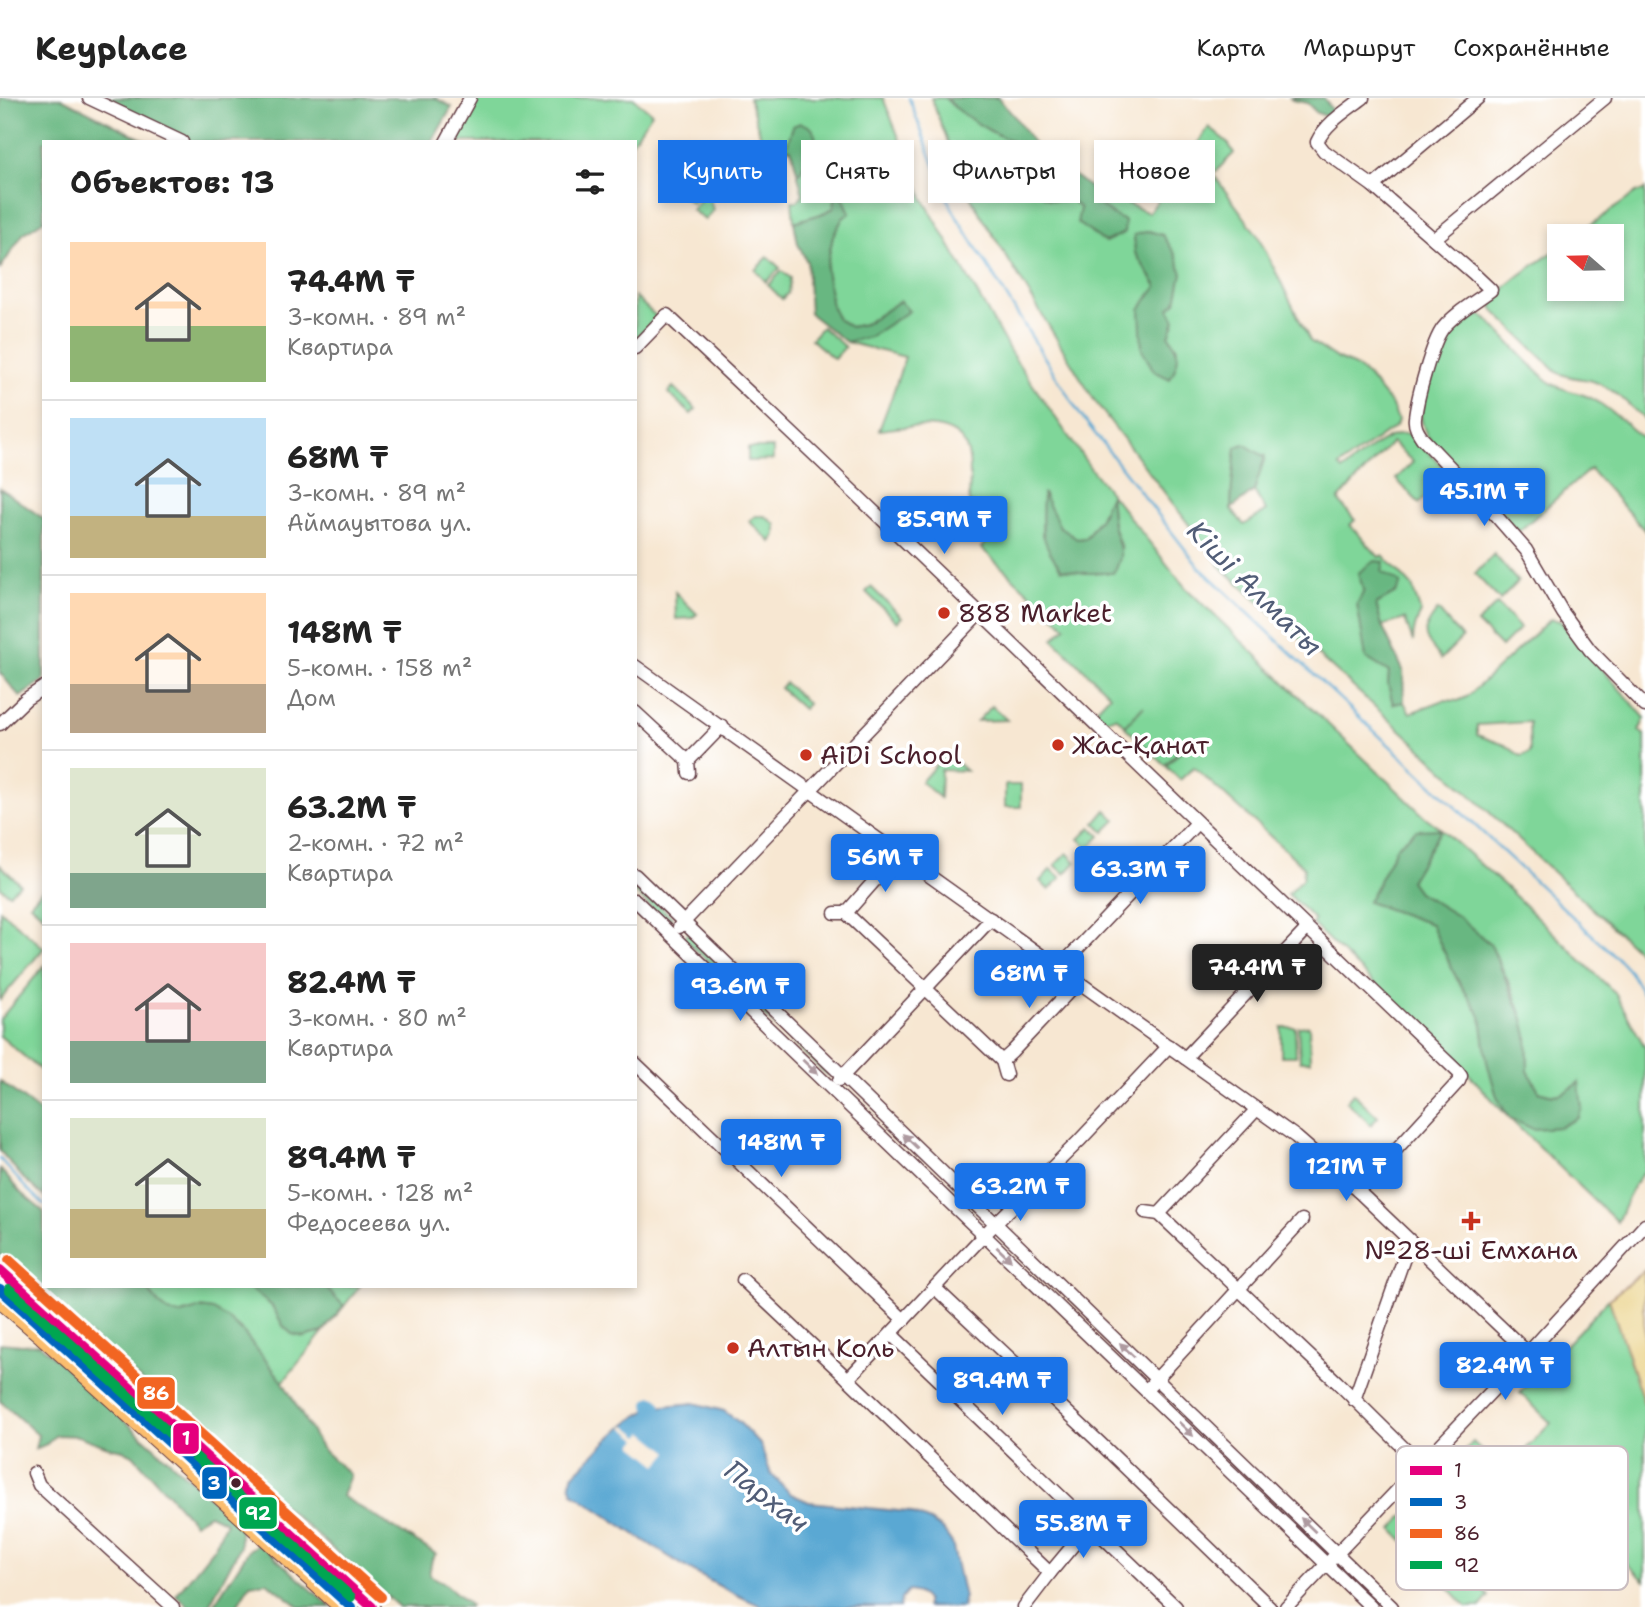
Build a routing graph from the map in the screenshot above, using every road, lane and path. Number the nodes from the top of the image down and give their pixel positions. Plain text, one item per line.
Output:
1 (89, 98) edge
2 (470, 98) edge
3 (1363, 98) edge
4 (1478, 98) edge
5 (1605, 98) edge
6 (178, 140) edge
7 (447, 140) edge
8 (1373, 186) junction
9 (1434, 239) junction
10 (637, 346) edge
11 (980, 614) junction
12 (637, 667) edge
13 (42, 688) edge
14 (1645, 706) edge
15 (637, 714) edge
16 (0, 724) edge
17 (722, 726) junction
18 (811, 790) junction
19 (1197, 823) junction
20 (900, 853) junction
21 (637, 877) edge
22 (637, 902) edge
23 (991, 919) junction
24 (684, 922) junction
25 (1307, 929) junction
26 (672, 934) junction
27 (1059, 968) junction
28 (1078, 982) junction
29 (925, 988) junction
30 (1169, 1046) junction
31 (1185, 1058) junction
32 (1002, 1061) junction
33 (637, 1065) edge
34 (843, 1075) junction
35 (1006, 1075) dead end
36 (832, 1088) junction
37 (1257, 1109) junction
38 (1358, 1191) junction
39 (1144, 1212) dead end
40 (1159, 1214) junction
41 (1302, 1220) dead end
42 (996, 1224) junction
43 (1645, 1225) edge
44 (984, 1235) junction
45 (1410, 1241) junction
46 (0, 1270) edge
47 (743, 1280) dead end
48 (935, 1288) junction
49 (1239, 1290) junction
50 (0, 1300) edge
51 (904, 1320) junction
52 (891, 1334) junction
53 (1528, 1353) junction
54 (848, 1379) junction
55 (1156, 1379) junction
56 (1146, 1390) junction
57 (1354, 1400) junction
58 (1401, 1446) edge
59 (1439, 1446) edge
60 (34, 1473) dead end
61 (1396, 1491) edge
62 (271, 1515) junction
63 (1090, 1524) junction
64 (256, 1530) junction
65 (1337, 1553) junction
66 (1327, 1564) junction
67 (1049, 1573) junction
68 (173, 1607) edge
69 (342, 1607) edge
70 (372, 1607) edge
71 (1024, 1607) edge
72 (1177, 1607) edge
73 (1270, 1607) edge
74 (1286, 1607) edge
75 (1371, 1607) edge
76 (1392, 1607) edge

1 - 6 street
2 - 7 street
3 - 8 street
4 - 8 street
5 - 9 street
8 - 9 street
9 - 14 street
10 - 11 street
11 - 18 street
11 - 19 street
12 - 17 street
13 - 16 street
15 - 17 street
17 - 18 street
18 - 20 street
18 - 24 street
19 - 25 street
19 - 27 street
20 - 23 street
20 - 29 street
21 - 24 street
22 - 26 street
23 - 27 street
23 - 29 street
24 - 26 street
24 - 34 street
25 - 31 street
25 - 38 street
26 -> 36 street
27 - 28 street
28 - 30 street
28 - 32 street
29 - 32 street
29 - 34 street
30 - 31 street
30 - 42 street
31 - 37 street
32 - 35 street
33 - 51 street
34 - 36 street
42 -> 34 street
36 - 44 street
37 - 38 street
37 - 40 street
38 - 45 street
39 - 40 street
40 - 49 street
41 - 49 street
42 - 44 street
55 -> 42 street
43 - 53 street
44 - 48 street
44 -> 56 street
45 - 53 street
45 - 57 street
46 - 62 main road
47 - 54 street
48 - 51 street
48 - 73 street
49 - 55 street
49 - 57 street
50 - 64 main road
51 - 52 street
52 - 54 street
52 - 63 street
53 - 59 street
54 - 67 street
55 - 56 street
65 -> 55 street
56 -> 66 street
57 - 58 street
60 - 68 street
61 - 65 street
62 - 64 main road
62 - 70 main road
63 - 67 street
63 - 72 street
64 - 69 main road
65 - 66 street
65 - 76 street
66 - 74 street
66 - 75 street
67 - 71 street

